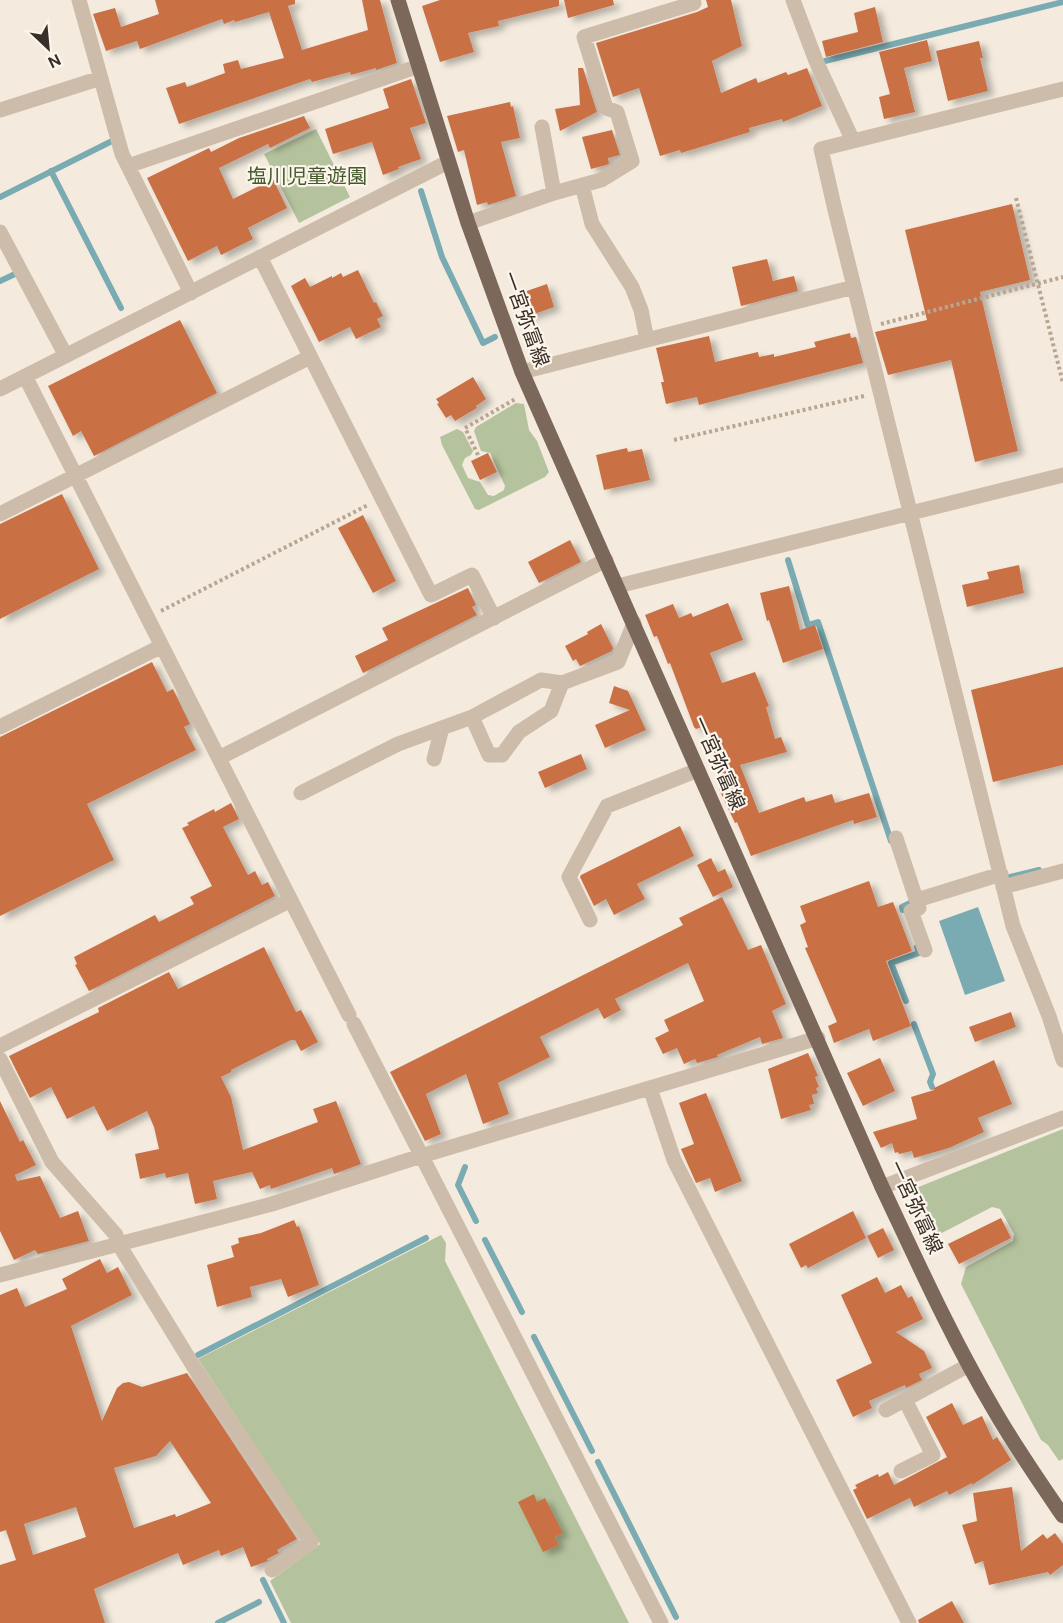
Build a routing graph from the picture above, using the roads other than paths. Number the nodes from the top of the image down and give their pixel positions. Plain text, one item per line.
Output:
1 (79, 0) edge
2 (398, 0) edge
3 (793, 0) edge
4 (694, 3) dead end
5 (419, 66) junction
6 (101, 78) junction
7 (1063, 89) edge
8 (0, 110) edge
9 (542, 127) dead end
10 (853, 141) junction
11 (448, 162) junction
12 (128, 166) junction
13 (582, 185) junction
14 (554, 193) junction
15 (468, 223) junction
16 (0, 231) edge
17 (260, 257) junction
18 (854, 287) junction
19 (191, 292) junction
20 (647, 340) junction
21 (66, 356) junction
22 (310, 357) junction
23 (522, 372) junction
24 (25, 376) junction
25 (0, 389) edge
26 (1063, 475) edge
27 (75, 476) junction
28 (910, 513) junction
29 (0, 514) edge
30 (606, 560) junction
31 (618, 586) junction
32 (494, 618) junction
33 (634, 623) junction
34 (162, 646) junction
35 (562, 683) junction
36 (471, 717) junction
37 (0, 727) edge
38 (442, 728) junction
39 (219, 758) junction
40 (434, 759) dead end
41 (699, 770) junction
42 (301, 794) dead end
43 (896, 838) dead end
44 (1063, 871) edge
45 (1002, 880) junction
46 (291, 900) junction
47 (917, 900) junction
48 (590, 920) dead end
49 (925, 950) dead end
50 (818, 1038) junction
51 (0, 1046) edge
52 (0, 1059) edge
53 (1063, 1060) edge
54 (650, 1088) junction
55 (1063, 1118) edge
56 (421, 1156) junction
57 (882, 1187) junction
58 (118, 1243) junction
59 (0, 1275) edge
60 (969, 1365) junction
61 (905, 1400) junction
62 (886, 1410) dead end
63 (901, 1472) dead end
64 (1063, 1516) edge
65 (272, 1570) dead end
66 (661, 1623) edge
67 (909, 1623) edge

1 - 6 street
2 - 5 main road, 一宮弥富線
3 - 10 street
4 - 13 street
5 - 11 main road, 一宮弥富線
5 - 12 street
6 - 8 street
6 - 12 street
7 - 10 street
9 - 14 street
10 - 18 street
11 - 15 main road, 一宮弥富線
11 - 17 street
12 - 19 street
13 - 14 street
13 - 20 street
14 - 15 street
15 - 23 main road, 一宮弥富線
16 - 21 street
17 - 19 street
17 - 22 street
18 - 20 street
18 - 28 street
19 - 21 street
20 - 23 street
21 - 24 street
22 - 27 street
22 - 32 street
23 - 30 main road, 一宮弥富線
24 - 25 street
24 - 27 street
26 - 28 street
27 - 29 street
27 - 34 street
28 - 31 street
28 - 45 street
30 - 31 main road, 一宮弥富線
30 - 32 street
31 - 33 main road, 一宮弥富線
32 - 39 street
33 - 35 street
33 - 41 main road, 一宮弥富線
34 - 37 street
34 - 39 street
35 - 36 street
35 - 36 street
36 - 38 street
38 - 40 street
38 - 42 street
39 - 46 street
41 - 48 street
41 - 50 main road, 一宮弥富線
43 - 47 street
44 - 45 street
45 - 47 street
45 - 53 street
46 - 51 street
46 - 56 street
47 - 49 street
50 - 54 street
50 - 57 main road, 一宮弥富線
52 - 58 street
54 - 56 street
54 - 67 street
55 - 57 street
56 - 58 street
56 - 66 street
57 - 60 main road, 一宮弥富線
58 - 59 street
58 - 65 street
60 - 61 street
60 - 64 main road, 一宮弥富線
61 - 62 street
61 - 63 street

